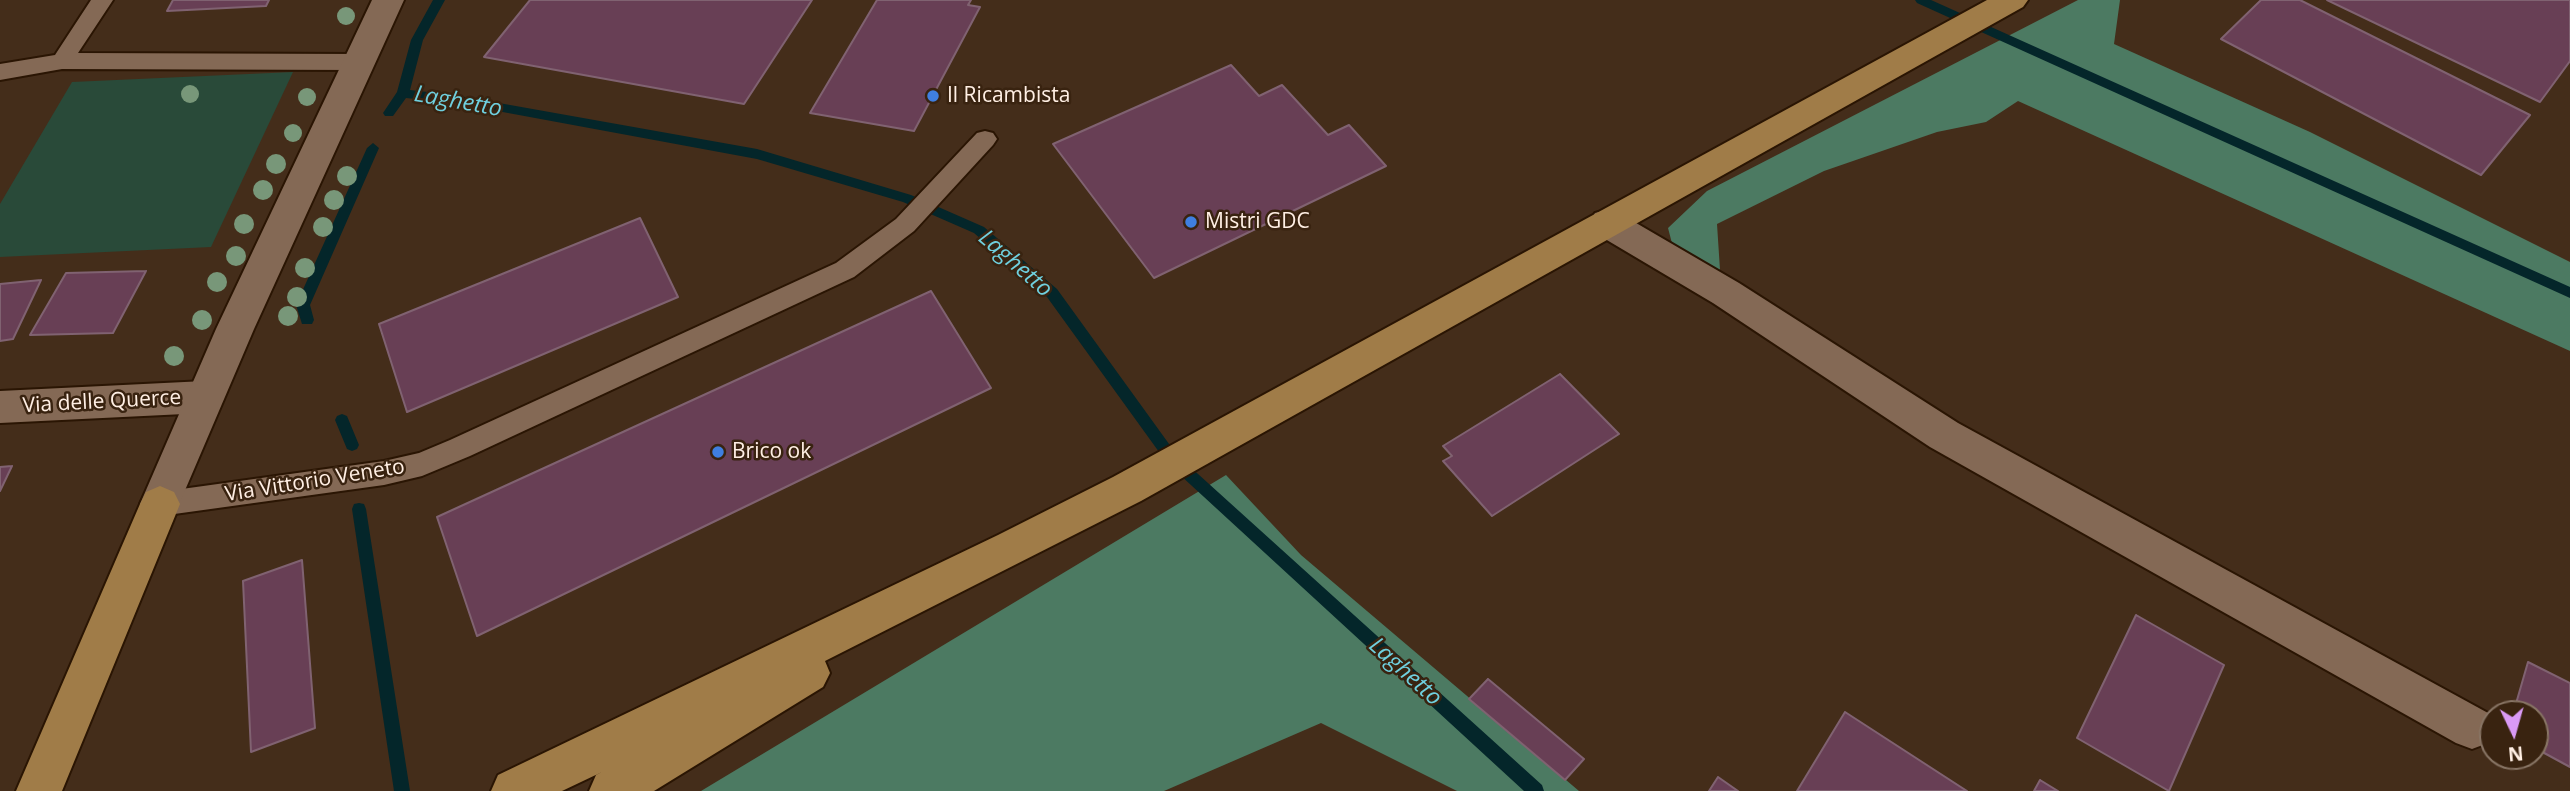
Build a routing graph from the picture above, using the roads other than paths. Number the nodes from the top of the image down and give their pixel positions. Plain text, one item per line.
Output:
1 (102, 0) edge
2 (388, 0) edge
3 (2005, 4) edge
4 (62, 61) junction
5 (357, 61) junction
6 (0, 72) edge
7 (985, 138) dead end
8 (1607, 223) junction
9 (205, 397) junction
10 (0, 407) edge
11 (160, 504) junction
12 (1013, 548) junction
13 (2473, 728) dead end
14 (39, 791) edge
15 (514, 791) edge
16 (612, 791) edge

1 - 4 lane
2 - 5 street
3 - 8 main road
4 - 5 lane
4 - 6 lane
5 - 9 street
7 - 11 lane, Via Vittorio Veneto
8 - 12 main road
8 - 13 street
9 - 10 street, Via delle Querce
9 - 11 street
11 - 14 main road
12 - 15 main road
12 - 16 main road

